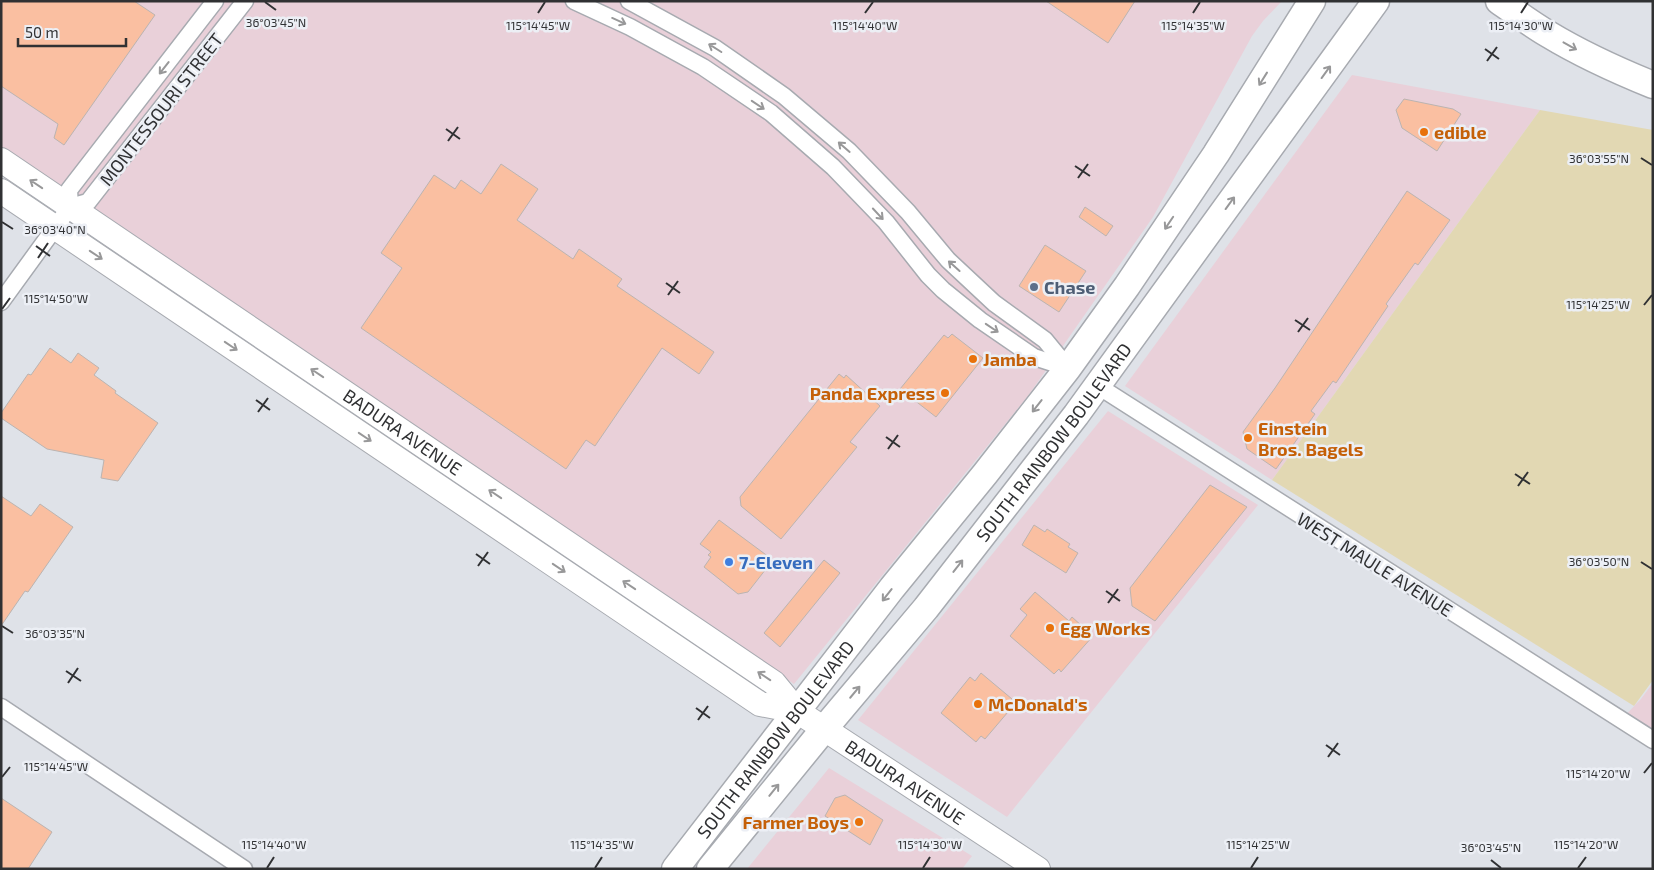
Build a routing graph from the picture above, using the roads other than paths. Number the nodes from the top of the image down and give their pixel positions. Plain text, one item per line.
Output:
1 (215, 1) edge
2 (245, 1) edge
3 (574, 1) edge
4 (629, 1) edge
5 (1312, 1) edge
6 (1376, 1) edge
7 (1499, 1) edge
8 (1653, 85) edge
9 (1, 160) edge
10 (1, 191) edge
11 (70, 207) junction
12 (56, 228) junction
13 (1127, 286) junction
14 (1, 302) edge
15 (1068, 368) junction
16 (1098, 386) junction
17 (1045, 454) junction
18 (606, 569) junction
19 (591, 590) junction
20 (1, 707) edge
21 (797, 711) junction
22 (824, 729) junction
23 (1653, 740) edge
24 (244, 869) edge
25 (675, 869) edge
26 (710, 869) edge
27 (1038, 869) edge

1 -> 11 street, MONTESSOURI STREET
2 - 11 street, MONTESSOURI STREET
3 -> 15 street
15 -> 4 street
5 -> 13 main road, SOUTH RAINBOW BOULEVARD
16 -> 6 main road, SOUTH RAINBOW BOULEVARD
7 -> 8 main road
11 -> 9 main road, BADURA AVENUE
10 - 12 main road, BADURA AVENUE
11 - 12 street, MONTESSOURI STREET
18 -> 11 main road, BADURA AVENUE
12 - 14 street, MONTESSOURI STREET
12 -> 19 main road, BADURA AVENUE
13 - 15 main road, SOUTH RAINBOW BOULEVARD
13 - 16 main road
15 - 17 main road
15 -> 21 main road, SOUTH RAINBOW BOULEVARD
16 - 17 main road, SOUTH RAINBOW BOULEVARD
16 - 23 street, WEST MAULE AVENUE
22 -> 17 main road, SOUTH RAINBOW BOULEVARD
18 - 19 main road
21 -> 18 main road, BADURA AVENUE
19 - 21 main road, BADURA AVENUE
20 - 24 street
21 - 22 main road, BADURA AVENUE
21 - 25 main road, SOUTH RAINBOW BOULEVARD
26 -> 22 main road, SOUTH RAINBOW BOULEVARD
22 - 27 main road, BADURA AVENUE

